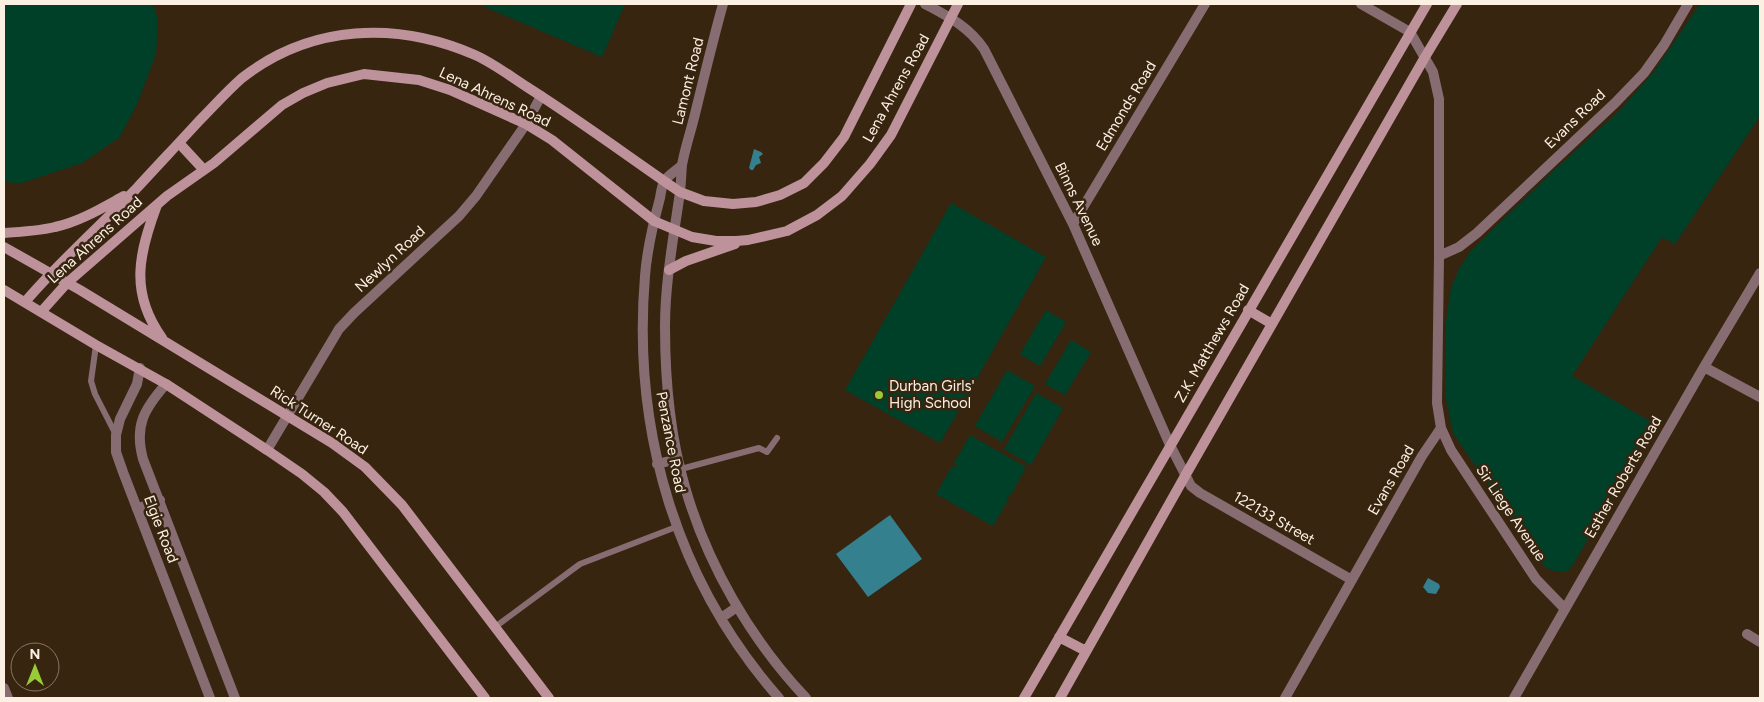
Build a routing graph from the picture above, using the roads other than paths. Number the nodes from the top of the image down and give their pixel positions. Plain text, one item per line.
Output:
1 (722, 4) edge
2 (911, 4) edge
3 (925, 4) edge
4 (958, 4) edge
5 (1206, 4) edge
6 (1361, 4) edge
7 (1427, 4) edge
8 (1458, 4) edge
9 (1688, 4) edge
10 (951, 18) junction
11 (1410, 32) junction
12 (1425, 57) junction
13 (542, 96) junction
14 (526, 124) junction
15 (179, 143) junction
16 (682, 165) junction
17 (204, 170) junction
18 (664, 181) junction
19 (133, 191) junction
20 (680, 192) junction
21 (157, 204) junction
22 (654, 221) junction
23 (1073, 224) junction
24 (674, 230) junction
25 (4, 233) edge
26 (748, 240) junction
27 (4, 247) edge
28 (1439, 256) junction
29 (669, 270) junction
30 (50, 273) junction
31 (1760, 273) edge
32 (67, 283) junction
33 (4, 290) edge
34 (25, 302) junction
35 (1248, 310) junction
36 (41, 312) junction
37 (1272, 324) junction
38 (166, 343) junction
39 (96, 345) junction
40 (1704, 367) junction
41 (140, 368) junction
42 (166, 384) junction
43 (1760, 397) edge
44 (288, 416) junction
45 (1441, 428) junction
46 (116, 435) junction
47 (777, 438) dead end
48 (1170, 445) junction
49 (267, 450) junction
50 (657, 464) junction
51 (680, 464) junction
52 (1185, 476) junction
53 (160, 500) junction
54 (137, 509) junction
55 (676, 527) junction
56 (1352, 580) junction
57 (737, 608) junction
58 (1565, 609) junction
59 (721, 618) junction
60 (495, 627) junction
61 (1747, 634) dead end
62 (1059, 636) junction
63 (1760, 642) edge
64 (1086, 652) junction
65 (4, 688) edge
66 (8, 698) edge
67 (210, 698) edge
68 (235, 698) edge
69 (485, 698) edge
70 (549, 698) edge
71 (779, 698) edge
72 (806, 698) edge
73 (1024, 698) edge
74 (1060, 698) edge
75 (1285, 698) edge
76 (1514, 698) edge

1 - 16 street, Lamont Road
2 - 20 main road, Lena Ahrens Road
3 - 10 street, Binns Avenue
4 - 10 main road, Lena Ahrens Road
5 - 23 street, Edmonds Road
6 - 11 street
7 - 11 main road, Z.K. Matthews Road
8 - 12 main road
9 - 28 street, Evans Road
10 - 23 street, Binns Avenue
10 - 26 main road, Lena Ahrens Road
11 - 12 street
11 - 35 main road, Z.K. Matthews Road
12 - 28 street
12 - 37 main road
13 - 14 street, Newlyn Road
13 - 15 main road, Lena Ahrens Road
13 - 18 main road, Lena Ahrens Road
14 - 17 main road, Lena Ahrens Road
14 - 22 main road, Lena Ahrens Road
14 - 44 street, Newlyn Road
15 - 17 main road
15 - 19 main road, Lena Ahrens Road
16 - 18 street
16 - 20 street, Lamont Road
17 - 21 main road, Lena Ahrens Road
18 - 20 main road, Lena Ahrens Road
18 - 22 street, Penzance Road
19 - 25 main road
19 - 30 main road, Lena Ahrens Road
20 - 24 street, Lamont Road
21 - 32 main road, Lena Ahrens Road
21 - 38 main road
22 - 24 main road, Lena Ahrens Road
22 - 50 street, Penzance Road
23 - 48 street, Binns Avenue
24 - 26 main road, Lena Ahrens Road
24 - 29 street, Penzance Road
26 - 29 main road
27 - 30 main road, Rick Turner Road
28 - 45 street
29 - 51 street, Penzance Road
30 - 32 main road, Rick Turner Road
30 - 34 main road, Lena Ahrens Road
31 - 40 street, Esther Roberts Road
32 - 36 main road, Lena Ahrens Road
32 - 38 main road, Rick Turner Road
33 - 34 main road
34 - 36 main road
35 - 37 main road
35 - 48 main road, Z.K. Matthews Road
36 - 39 main road
37 - 52 main road
38 - 44 main road, Rick Turner Road
39 - 41 main road
39 - 46 lane
40 - 43 street
40 - 58 street, Esther Roberts Road
41 - 42 main road
41 - 46 street, Elgie Road
42 - 49 main road
42 - 53 street, Elgie Road
44 - 49 street, Newlyn Road
44 - 60 main road, Rick Turner Road
45 - 56 street, Evans Road
45 - 58 street, Sir Liege Avenue
46 - 54 street, Elgie Road
47 - 51 lane
48 - 52 street, Binns Avenue
48 - 62 main road, Z.K. Matthews Road
49 - 69 main road
50 - 51 street
50 - 55 street, Penzance Road
51 - 57 street, Penzance Road
52 - 56 street, 122133 Street
52 - 64 main road
53 - 54 street
53 - 68 street, Elgie Road
54 - 67 street, Elgie Road
55 - 59 street, Penzance Road
55 - 60 lane
56 - 75 street, Evans Road
57 - 59 street
57 - 72 street, Penzance Road
58 - 76 street, Esther Roberts Road
59 - 71 street, Penzance Road
60 - 70 main road, Rick Turner Road
61 - 63 street
62 - 64 main road
62 - 73 main road, Z.K. Matthews Road
64 - 74 main road
65 - 66 street

